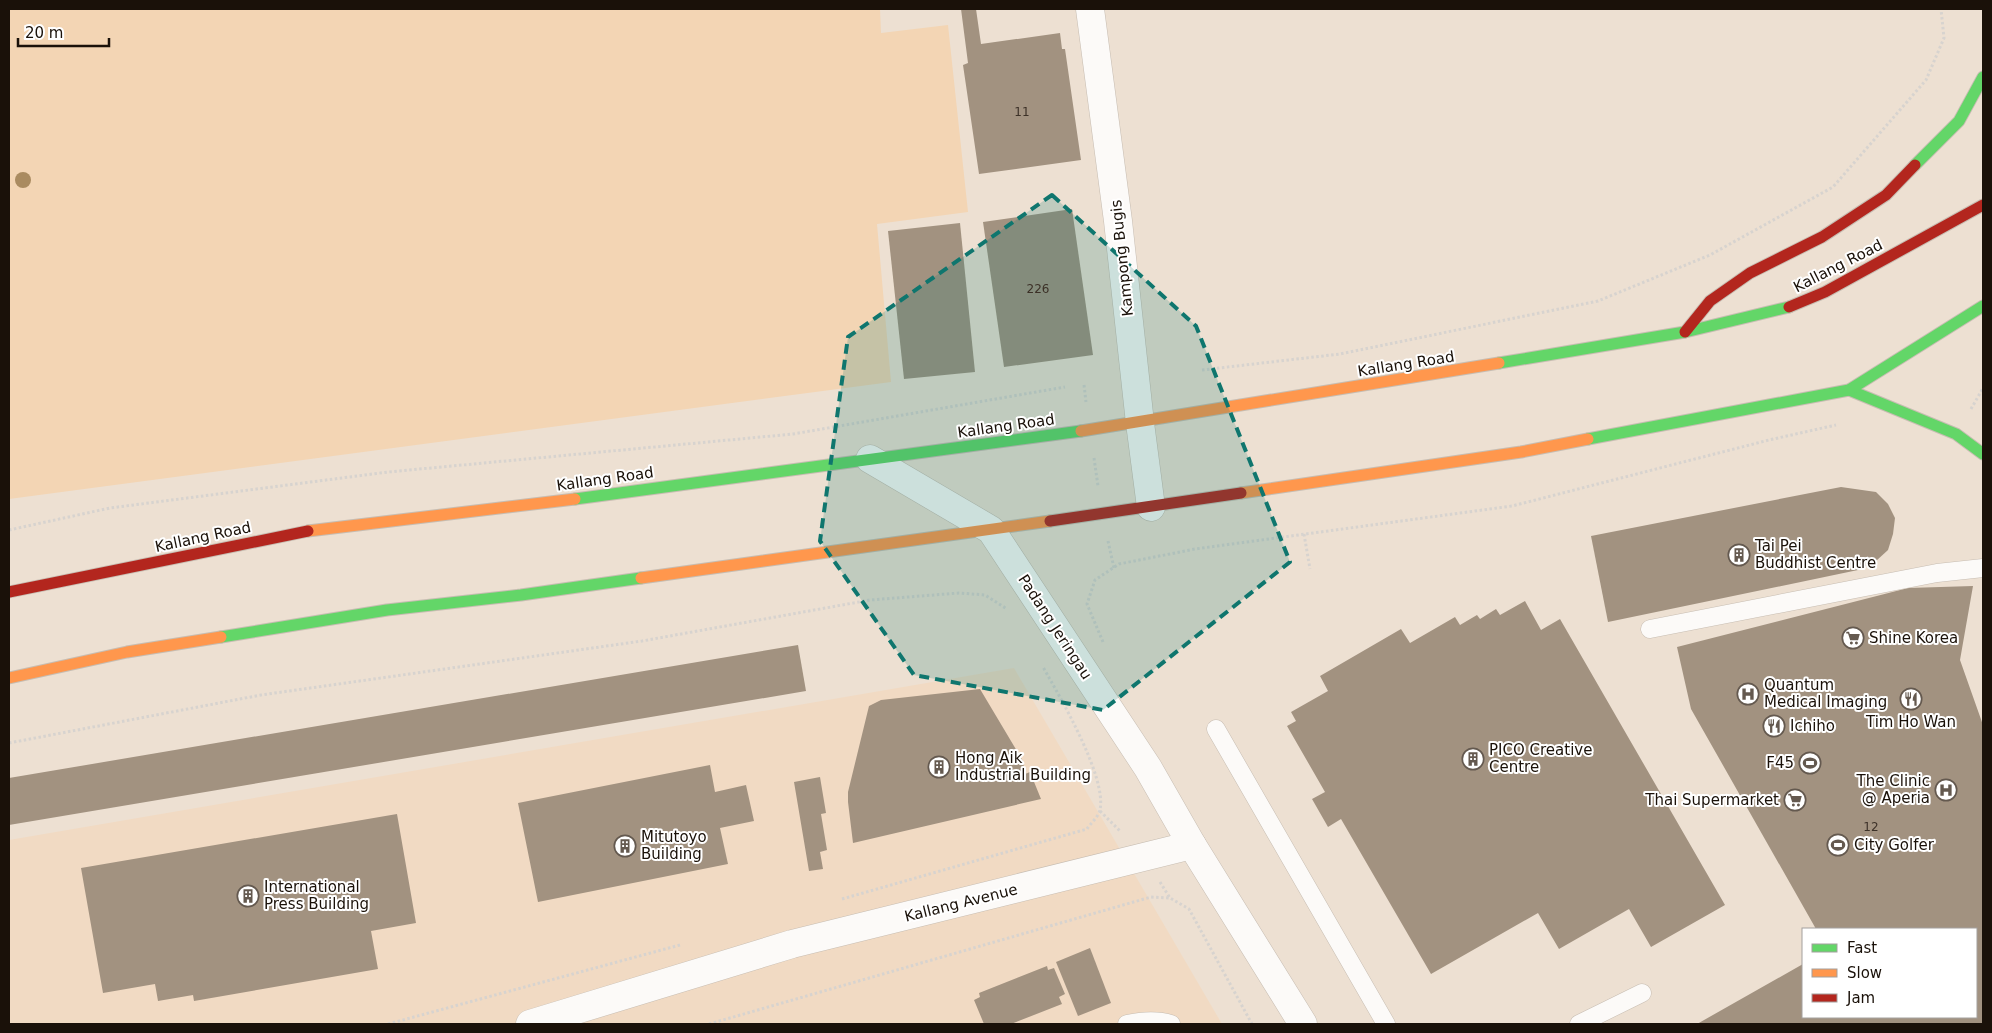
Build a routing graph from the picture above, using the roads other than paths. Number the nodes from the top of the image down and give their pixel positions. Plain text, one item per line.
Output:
1 (1090, 9) edge
2 (1983, 77) edge
3 (1983, 206) edge
4 (1983, 306) edge
5 (1685, 332) junction
6 (1848, 390) junction
7 (1140, 422) junction
8 (1983, 454) edge
9 (870, 460) junction
10 (1151, 507) junction
11 (991, 530) junction
12 (1983, 568) edge
13 (9, 592) edge
14 (1650, 629) dead end
15 (9, 678) edge
16 (1216, 729) dead end
17 (1192, 845) junction
18 (1642, 993) dead end
19 (530, 1024) edge
20 (1127, 1024) edge
21 (1171, 1024) edge
22 (1303, 1024) edge
23 (1386, 1024) edge
24 (1579, 1024) edge

1 - 7 street, Kampong Bugis
2 - 5 main road
3 - 5 main road, Kallang Road
4 - 6 main road
5 - 7 main road, Kallang Road
6 - 8 main road
6 - 10 main road
7 - 9 main road, Kallang Road
7 - 10 street, Kampong Bugis
9 - 11 street, Padang Jeringau
9 - 13 main road, Kallang Road
10 - 11 main road
11 - 15 main road
11 - 17 street, Padang Jeringau
12 - 14 lane
16 - 23 lane
17 - 19 street, Kallang Avenue
17 - 22 street
18 - 24 lane
20 - 21 lane

